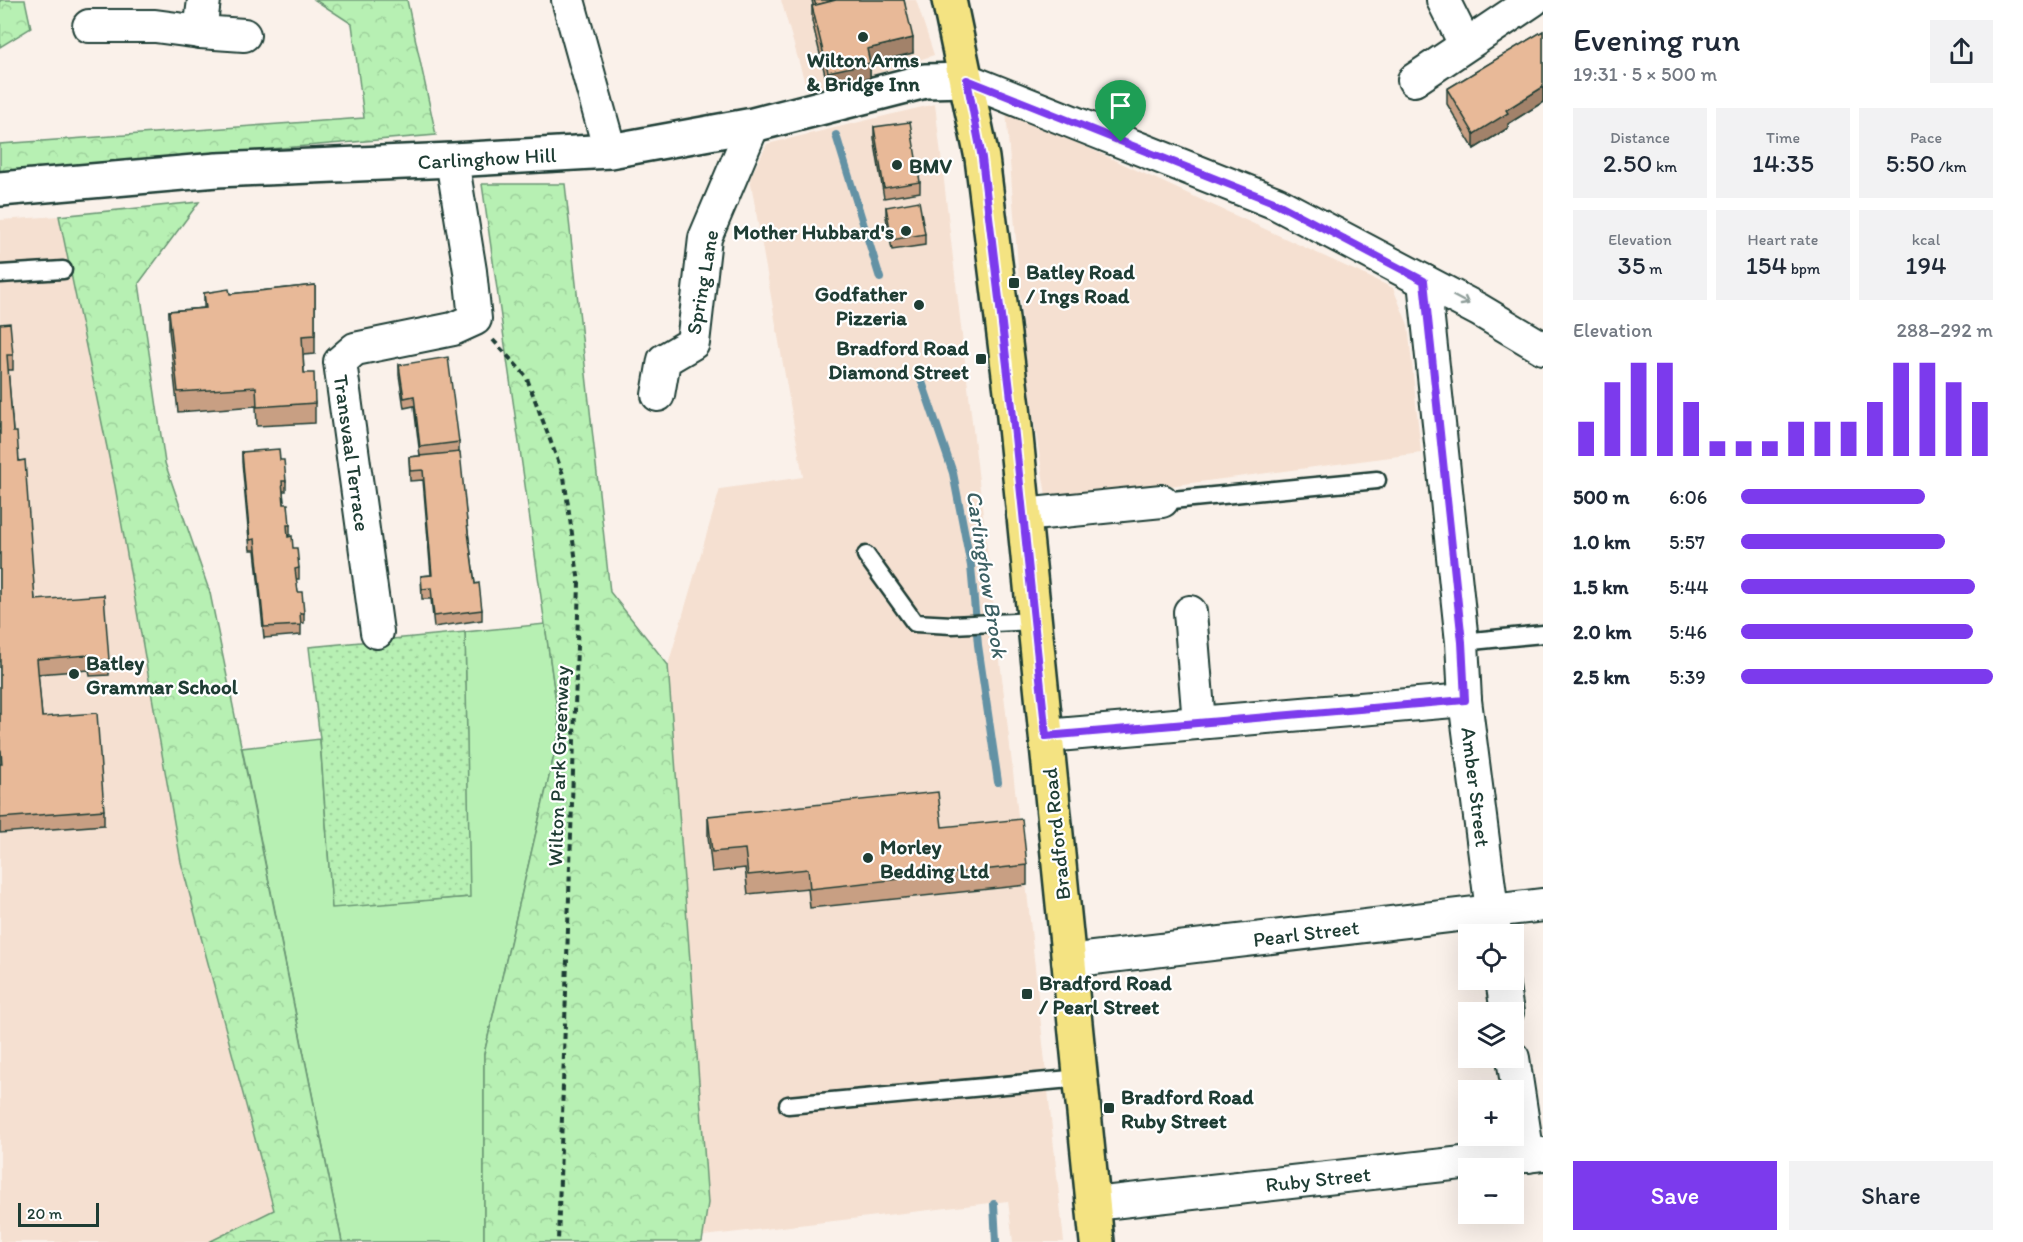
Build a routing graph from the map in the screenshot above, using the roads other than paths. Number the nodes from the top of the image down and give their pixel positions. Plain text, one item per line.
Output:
1 (204, 0) edge
2 (568, 0) edge
3 (949, 0) edge
4 (1443, 0) edge
5 (1533, 0) edge
6 (89, 26) dead end
7 (200, 32) junction
8 (244, 35) dead end
9 (1465, 44) junction
10 (967, 80) junction
11 (1414, 80) dead end
12 (753, 125) junction
13 (610, 151) junction
14 (452, 160) junction
15 (0, 189) edge
16 (63, 270) dead end
17 (0, 274) edge
18 (1424, 281) junction
19 (1543, 348) edge
20 (658, 395) dead end
21 (1377, 480) dead end
22 (1162, 501) joint
23 (1023, 515) junction
24 (866, 555) dead end
25 (1190, 612) dead end
26 (1034, 621) junction
27 (377, 632) dead end
28 (1543, 634) edge
29 (1462, 642) junction
30 (1465, 700) junction
31 (1199, 723) junction
32 (1046, 736) junction
33 (1543, 905) edge
34 (1494, 923) edge
35 (1068, 961) junction
36 (1516, 1068) edge
37 (1080, 1078) junction
38 (788, 1105) dead end
39 (1535, 1155) edge
40 (1094, 1204) junction
41 (1097, 1242) edge

1 - 7 street
2 - 13 street
3 - 10 main road, Bradford Road
4 - 9 street
5 - 9 street
6 - 7 street
7 - 8 street
9 - 11 street
10 - 12 street, Carlinghow Hill
10 - 18 street
10 - 23 main road, Bradford Road
12 - 13 street, Carlinghow Hill
12 - 20 street, Spring Lane
13 - 14 street, Carlinghow Hill
14 - 15 street, Carlinghow Hill
14 - 27 street, Transvaal Terrace
16 - 17 lane
18 -> 19 street
18 - 29 street, Amber Street
21 - 22 lane
22 - 23 street
23 - 26 main road, Bradford Road
24 - 26 lane
25 - 31 street
26 - 32 main road, Bradford Road
28 - 29 lane
29 - 30 street, Amber Street
30 - 31 street
30 - 34 street, Amber Street
31 - 32 street
32 - 35 main road, Bradford Road
33 - 34 street, Pearl Street
34 - 35 street, Pearl Street
35 - 37 main road, Bradford Road
36 - 39 street
37 - 38 lane
37 - 40 main road, Bradford Road
39 - 40 street, Ruby Street
40 - 41 main road, Bradford Road

